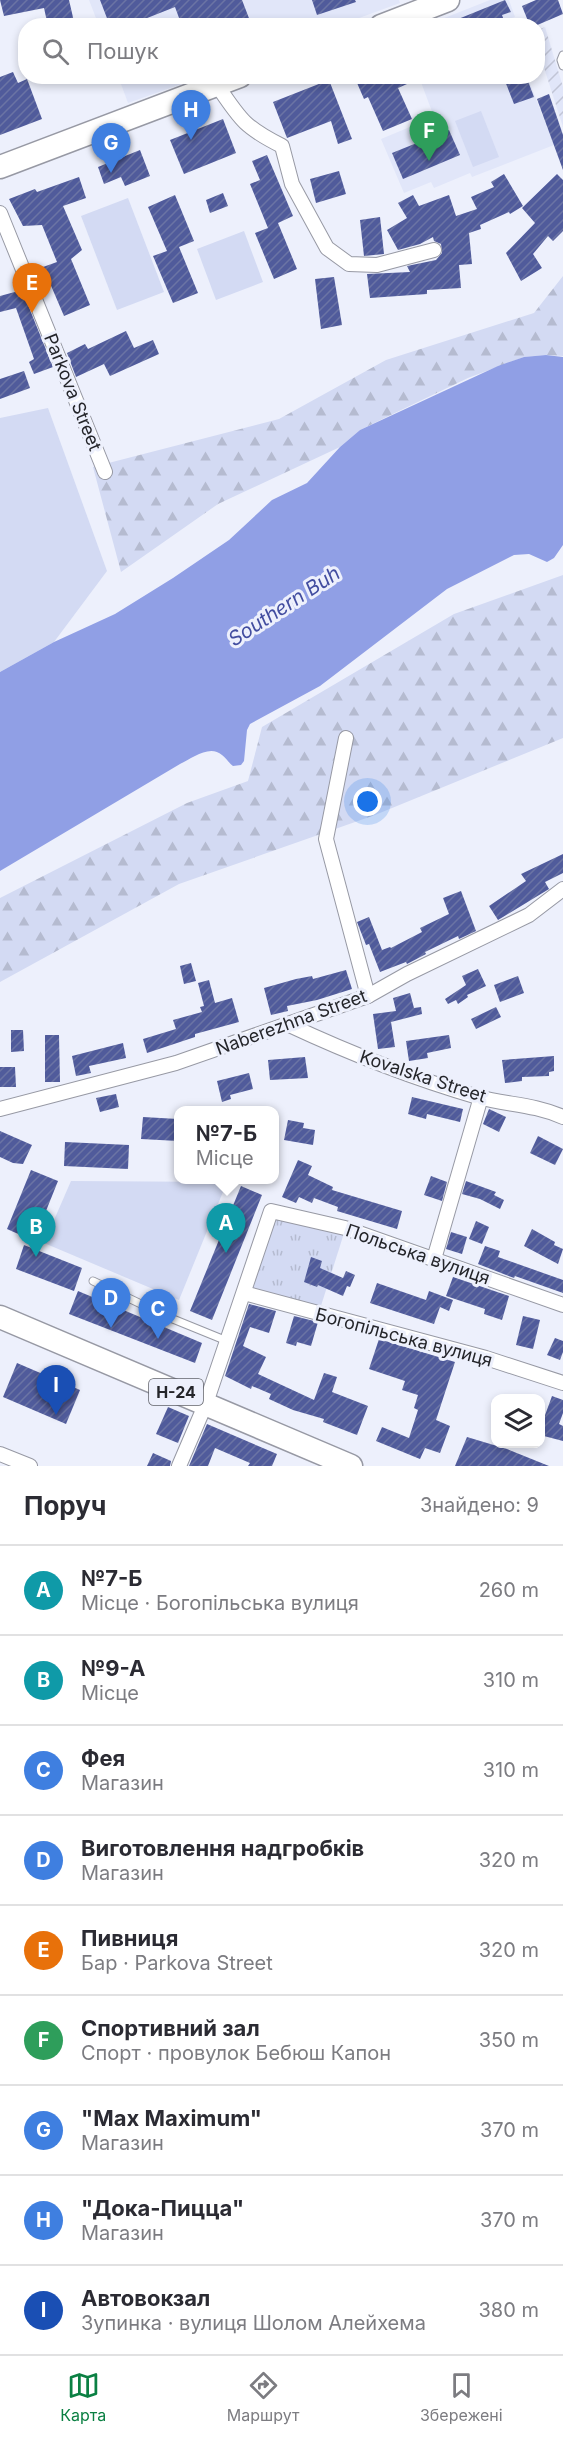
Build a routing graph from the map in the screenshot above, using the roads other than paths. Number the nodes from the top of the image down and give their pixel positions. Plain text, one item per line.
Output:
1 (448, 0) edge
2 (402, 18) edge
3 (563, 55) edge
4 (563, 66) edge
5 (217, 85) joint
6 (0, 167) edge
7 (0, 213) edge
8 (434, 250) dead end
9 (105, 472) dead end
10 (346, 738) dead end
11 (563, 889) edge
12 (368, 996) junction
13 (287, 1024) junction
14 (481, 1098) junction
15 (0, 1109) edge
16 (563, 1117) edge
17 (434, 1259) junction
18 (93, 1281) dead end
19 (244, 1293) junction
20 (563, 1305) edge
21 (0, 1317) edge
22 (227, 1341) junction
23 (563, 1383) edge
24 (206, 1403) junction
25 (0, 1454) edge
26 (30, 1466) edge
27 (179, 1466) edge
28 (351, 1466) edge

1 - 2 main road
3 - 4 lane
5 - 6 main road
5 - 8 street
7 - 9 street, Parkova Street
10 - 12 street
11 - 12 street, Naberezhna Street
12 - 13 street, Naberezhna Street
13 - 14 street, Kovalska Street
13 - 15 street, Naberezhna Street
14 - 16 street, Kovalska Street
14 - 17 street
17 - 19 street, Польська вулиця
17 - 20 street, Польська вулиця
18 - 22 lane
19 - 22 street
19 - 23 street, Богопільська вулиця
21 - 24 main road, Н-24
22 - 24 street
24 - 27 street
24 - 28 main road, Н-24
25 - 26 street

